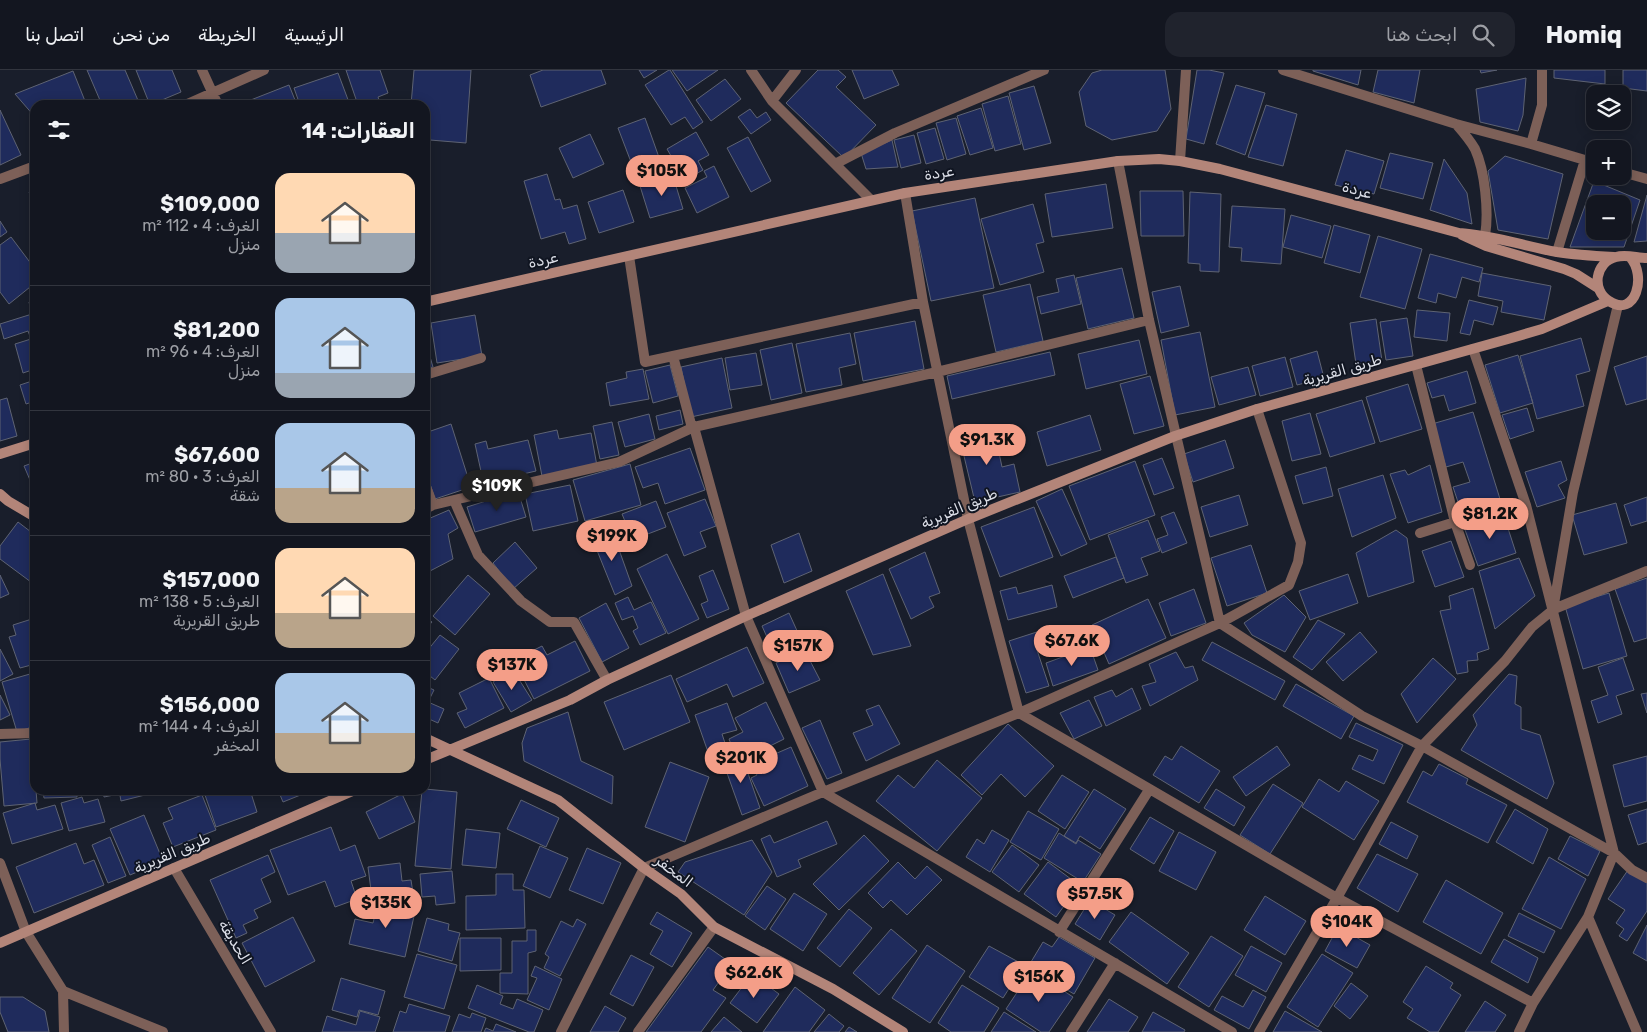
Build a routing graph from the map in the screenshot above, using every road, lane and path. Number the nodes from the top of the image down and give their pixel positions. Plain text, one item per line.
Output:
1 (202, 70) edge
2 (264, 70) edge
3 (751, 70) edge
4 (796, 70) edge
5 (1044, 70) edge
6 (1186, 70) edge
7 (1283, 70) edge
8 (1542, 70) edge
9 (213, 94) junction
10 (198, 100) edge
11 (216, 100) edge
12 (772, 101) junction
13 (1456, 124) junction
14 (1531, 144) junction
15 (1118, 161) junction
16 (1180, 161) junction
17 (1586, 161) edge
18 (835, 164) junction
19 (30, 168) edge
20 (1586, 173) edge
21 (1631, 175) edge
22 (1647, 179) edge
23 (0, 180) edge
24 (905, 193) junction
25 (871, 200) junction
26 (1459, 233) junction
27 (1485, 236) junction
28 (1557, 252) junction
29 (629, 256) junction
30 (1614, 257) junction
31 (1630, 257) junction
32 (1647, 258) edge
33 (1598, 288) junction
34 (1643, 295) edge
35 (430, 301) edge
36 (1608, 301) junction
37 (923, 302) junction
38 (1618, 304) junction
39 (1148, 320) junction
40 (1473, 349) junction
41 (673, 356) junction
42 (482, 358) dead end
43 (1416, 365) junction
44 (937, 372) junction
45 (430, 374) edge
46 (1257, 410) junction
47 (693, 427) junction
48 (1176, 436) junction
49 (30, 445) edge
50 (0, 454) edge
51 (0, 494) edge
52 (454, 500) junction
53 (1526, 505) junction
54 (430, 507) edge
55 (30, 514) edge
56 (968, 520) junction
57 (1455, 522) junction
58 (1420, 533) dead end
59 (1470, 565) dead end
60 (1647, 571) edge
61 (1554, 609) junction
62 (746, 616) junction
63 (1220, 623) junction
64 (607, 680) junction
65 (1019, 714) junction
66 (30, 733) edge
67 (0, 734) edge
68 (430, 740) edge
69 (1422, 746) junction
70 (450, 749) junction
71 (430, 758) edge
72 (1149, 790) junction
73 (823, 792) junction
74 (343, 795) edge
75 (1614, 853) junction
76 (0, 863) edge
77 (174, 868) junction
78 (644, 868) junction
79 (1647, 878) edge
80 (1337, 898) junction
81 (1588, 917) junction
82 (714, 927) junction
83 (26, 932) junction
84 (1059, 932) junction
85 (0, 944) edge
86 (1115, 963) junction
87 (63, 992) junction
88 (1533, 1002) junction
89 (64, 1032) edge
90 (163, 1032) edge
91 (271, 1032) edge
92 (561, 1032) edge
93 (638, 1032) edge
94 (904, 1032) edge
95 (1072, 1032) edge
96 (1232, 1032) edge
97 (1259, 1032) edge
98 (1519, 1032) edge
99 (1637, 1032) edge

1 - 9 street
2 - 9 street
3 - 12 street
4 - 12 street
5 - 18 street
6 - 16 street
7 - 13 street
8 - 14 street
9 - 10 street
9 - 11 street
12 - 18 street
13 - 14 street
13 - 27 street
14 - 17 street
15 - 16 street, عردة
15 - 24 street, عردة
15 - 39 street
16 - 26 street, عردة
18 - 25 street
19 - 23 street
20 - 28 street
21 - 22 street
24 - 25 street, عردة
24 - 37 street
25 - 29 street, عردة
26 - 27 street
26 - 33 street
27 - 28 street
28 - 30 street
29 - 35 street, عردة
29 - 41 street
30 - 31 street
30 - 33 street
31 - 32 street
31 - 34 street
33 - 36 street
34 - 38 street
36 - 38 street
36 - 40 street, طريق القريرية
37 - 41 street
37 - 44 street
38 - 61 street
39 - 44 street
39 - 48 street
40 - 43 street, طريق القريرية
40 - 53 street
41 - 47 street
42 - 45 street
43 - 46 street, طريق القريرية
43 - 57 street
44 - 47 street
44 - 56 street
46 - 48 street, طريق القريرية
46 - 63 street
47 - 52 street
47 - 62 street
48 - 56 street, طريق القريرية
48 - 63 street
49 - 50 street
51 - 55 street
52 - 54 street
52 - 64 street
53 - 57 street
53 - 61 street
56 - 62 street, طريق القريرية
56 - 65 street
57 - 58 street
57 - 59 street
60 - 61 street
61 - 69 street
61 - 75 street
62 - 64 street, طريق القريرية
62 - 73 street
63 - 65 street
63 - 69 street
64 - 70 street, طريق القريرية
65 - 72 street
65 - 73 street
66 - 67 street
68 - 70 street, المخفر
69 - 75 street
69 - 80 street
70 - 71 street, طريق القريرية
70 - 78 street, المخفر
72 - 80 street
72 - 84 street
73 - 78 street
73 - 84 street
74 - 77 street, طريق القريرية
75 - 79 street
75 - 81 street
76 - 83 street
77 - 83 street, طريق القريرية
77 - 91 street, الحديقة
78 - 82 street, المخفر
78 - 92 street
80 - 88 street
80 - 97 street
81 - 88 street
81 - 99 street
82 - 93 street
82 - 94 street, المخفر
83 - 85 street, طريق القريرية
83 - 87 street
84 - 86 street
86 - 95 street
86 - 96 street
87 - 89 street
87 - 90 street
88 - 98 street

